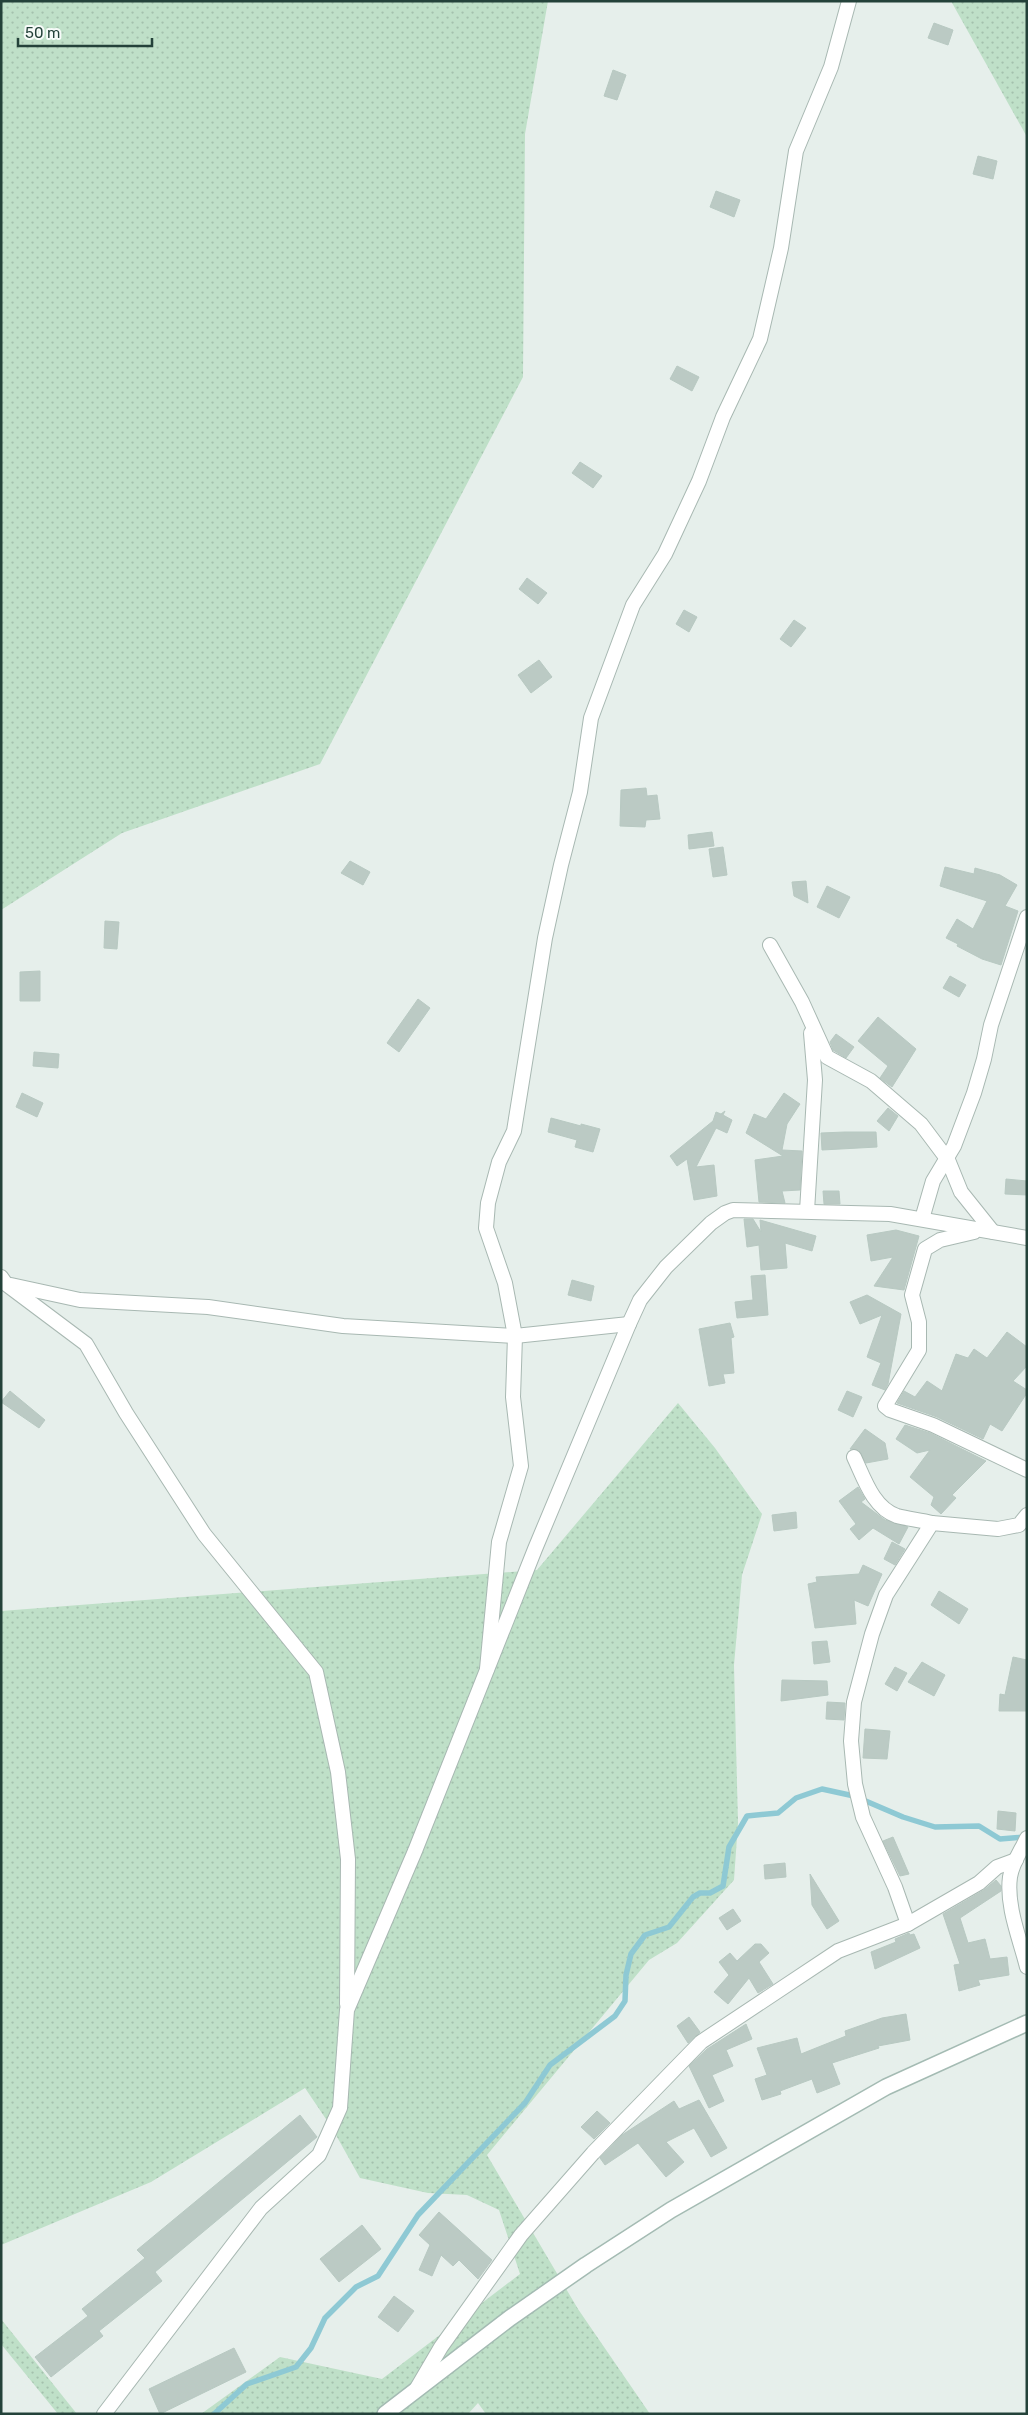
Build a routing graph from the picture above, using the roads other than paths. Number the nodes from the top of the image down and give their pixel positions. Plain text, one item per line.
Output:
1 (849, 1) edge
2 (1027, 917) edge
3 (770, 946) dead end
4 (802, 1002) junction
5 (946, 1157) junction
6 (807, 1211) junction
7 (922, 1219) junction
8 (993, 1232) junction
9 (1027, 1238) edge
10 (3, 1281) edge
11 (629, 1324) junction
12 (515, 1336) junction
13 (854, 1457) dead end
14 (1027, 1470) edge
15 (1027, 1515) edge
16 (932, 1523) junction
17 (487, 1670) junction
18 (1027, 1838) edge
19 (1021, 1854) edge
20 (908, 1924) junction
21 (1027, 1967) edge
22 (347, 2010) junction
23 (1027, 2023) edge
24 (417, 2389) junction
25 (104, 2414) edge
26 (386, 2414) edge

1 - 12 street
2 - 5 street
3 - 4 street
4 - 5 street
4 - 6 street
5 - 7 street
5 - 8 street
6 - 7 street
6 - 11 street
7 - 8 street
8 - 9 street
8 - 14 street
10 - 12 street
10 - 22 street
11 - 12 street
11 - 17 street
12 - 17 street
13 - 16 street
15 - 16 street
16 - 20 street
17 - 22 street
18 - 19 street
19 - 20 street
19 - 21 street
20 - 24 street
22 - 25 street
23 - 24 street
24 - 26 street

